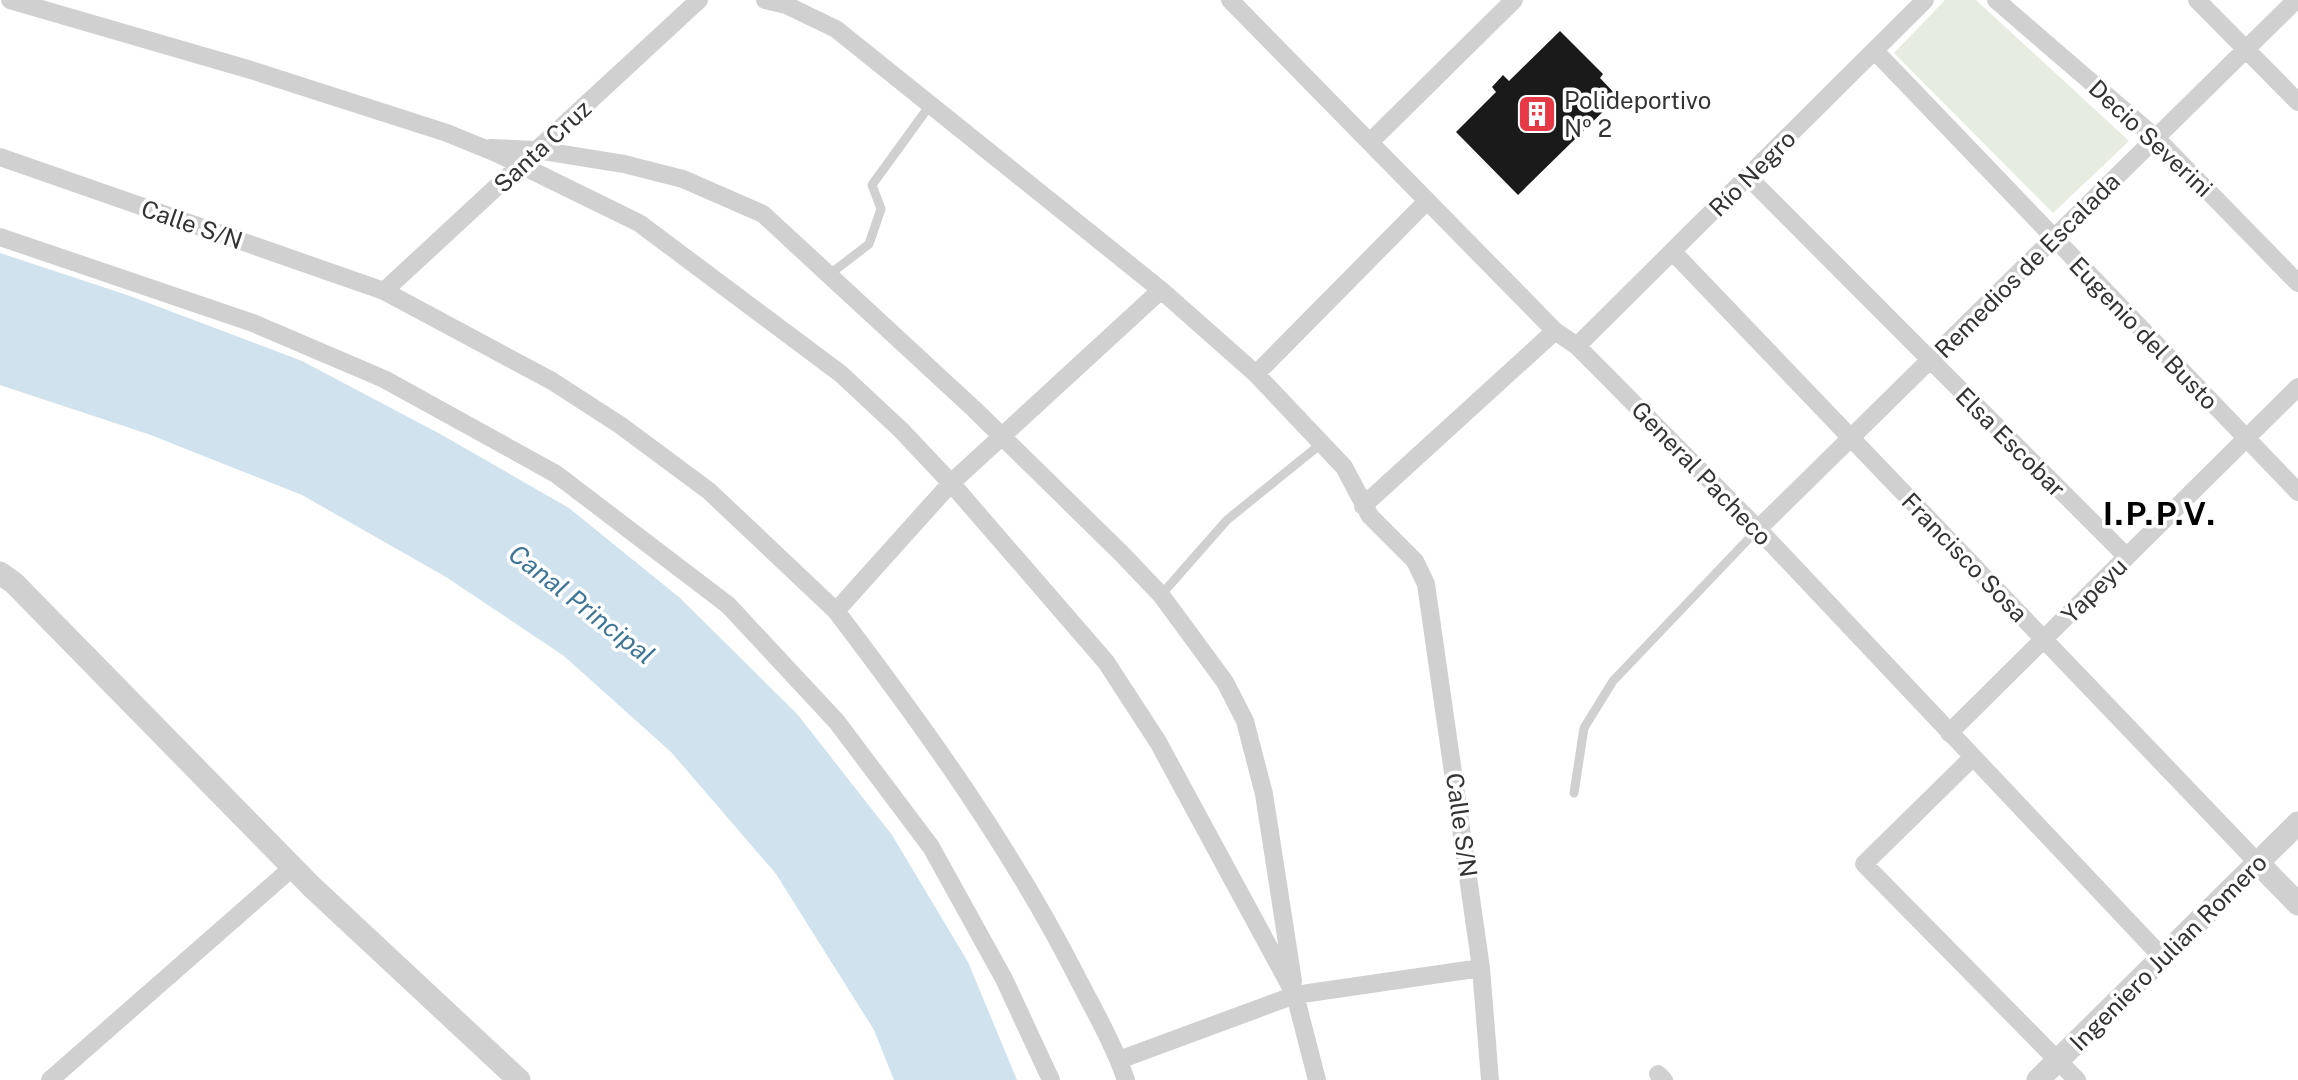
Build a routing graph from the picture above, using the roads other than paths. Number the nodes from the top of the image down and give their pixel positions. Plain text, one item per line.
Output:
1 (9, 0) edge
2 (699, 0) edge
3 (765, 0) edge
4 (1230, 0) edge
5 (1514, 0) edge
6 (1925, 0) edge
7 (1996, 0) edge
8 (2197, 0) edge
9 (2296, 0) edge
10 (2246, 49) junction
11 (1875, 51) junction
12 (2298, 102) edge
13 (930, 105) junction
14 (2156, 138) junction
15 (1370, 142) junction
16 (481, 147) junction
17 (537, 150) junction
18 (0, 157) edge
19 (521, 165) junction
20 (1748, 177) junction
21 (1426, 202) junction
22 (0, 237) edge
23 (2054, 238) junction
24 (1673, 252) junction
25 (830, 274) junction
26 (2298, 283) edge
27 (1161, 290) junction
28 (384, 291) junction
29 (1555, 331) junction
30 (1577, 346) junction
31 (1930, 360) junction
32 (1256, 374) junction
33 (2298, 387) edge
34 (1001, 435) junction
35 (1851, 438) junction
36 (2246, 439) junction
37 (1323, 443) junction
38 (951, 483) junction
39 (2298, 492) edge
40 (1363, 506) junction
41 (1758, 529) junction
42 (2127, 557) junction
43 (0, 573) edge
44 (1161, 595) junction
45 (836, 611) junction
46 (2044, 640) junction
47 (1949, 733) junction
48 (1972, 758) junction
49 (1574, 793) dead end
50 (2298, 823) edge
51 (2258, 863) junction
52 (293, 867) junction
53 (2298, 904) edge
54 (2164, 958) junction
55 (1481, 968) junction
56 (1295, 995) junction
57 (1119, 1060) junction
58 (2059, 1060) junction
59 (50, 1080) edge
60 (519, 1080) edge
61 (1051, 1080) edge
62 (1126, 1080) edge
63 (1317, 1080) edge
64 (1490, 1080) edge
65 (2038, 1080) edge
66 (2077, 1080) edge

1 - 16 street
2 - 17 street, Santa Cruz
3 - 13 street
4 - 15 street, General Pacheco
5 - 15 street
6 - 11 street, Río Negro
7 - 14 street, Decio Severini
8 - 10 street
9 - 10 street, Remedios de Escalada
10 - 12 street
10 - 14 street, Remedios de Escalada
11 - 20 street, Río Negro
11 - 23 street, Eugenio del Busto
13 - 25 lane
13 - 27 street
14 - 23 street, Remedios de Escalada
14 - 26 street, Decio Severini
15 - 21 street, General Pacheco
16 - 17 street
16 - 19 street
17 - 19 street, Santa Cruz
17 - 25 street
18 - 28 street, Calle S/N
19 - 28 street, Santa Cruz
19 - 38 street
20 - 24 street, Río Negro
20 - 31 street, Elsa Escobar
21 - 29 street, General Pacheco
21 - 32 street
22 - 61 street
23 - 31 street, Remedios de Escalada
23 - 36 street, Eugenio del Busto
24 - 30 street, Río Negro
24 - 35 street, Francisco Sosa
25 - 34 street
27 - 32 street
27 - 34 street
28 - 45 street, Calle S/N
29 - 30 street, General Pacheco
29 - 40 street
30 - 41 street, General Pacheco
31 - 35 street, Remedios de Escalada
31 - 42 street, Elsa Escobar
32 - 37 street
33 - 36 street, Yapeyu
34 - 38 street
34 - 44 street
35 - 41 street, Remedios de Escalada
35 - 46 street, Francisco Sosa
36 - 39 street, Eugenio del Busto
36 - 42 street, Yapeyu
37 - 40 street
37 - 44 lane
38 - 45 street
38 - 56 street
40 - 55 street, Calle S/N
41 - 47 street, General Pacheco
41 - 49 lane
42 - 46 street, Yapeyu
43 - 52 street
44 - 56 street
45 - 57 street, Calle S/N
46 - 47 street, Yapeyu
46 - 51 street, Francisco Sosa
47 - 48 street, General Pacheco
48 - 54 street, General Pacheco
48 - 58 street
50 - 51 street, Ingeniero Julian Romero
51 - 53 street
51 - 54 street, Ingeniero Julian Romero
52 - 59 street
52 - 60 street
54 - 58 street, Ingeniero Julian Romero
55 - 56 street
55 - 64 street, Calle S/N
56 - 57 street
56 - 63 street
57 - 62 street, Calle S/N
58 - 65 street, Ingeniero Julian Romero
58 - 66 street

